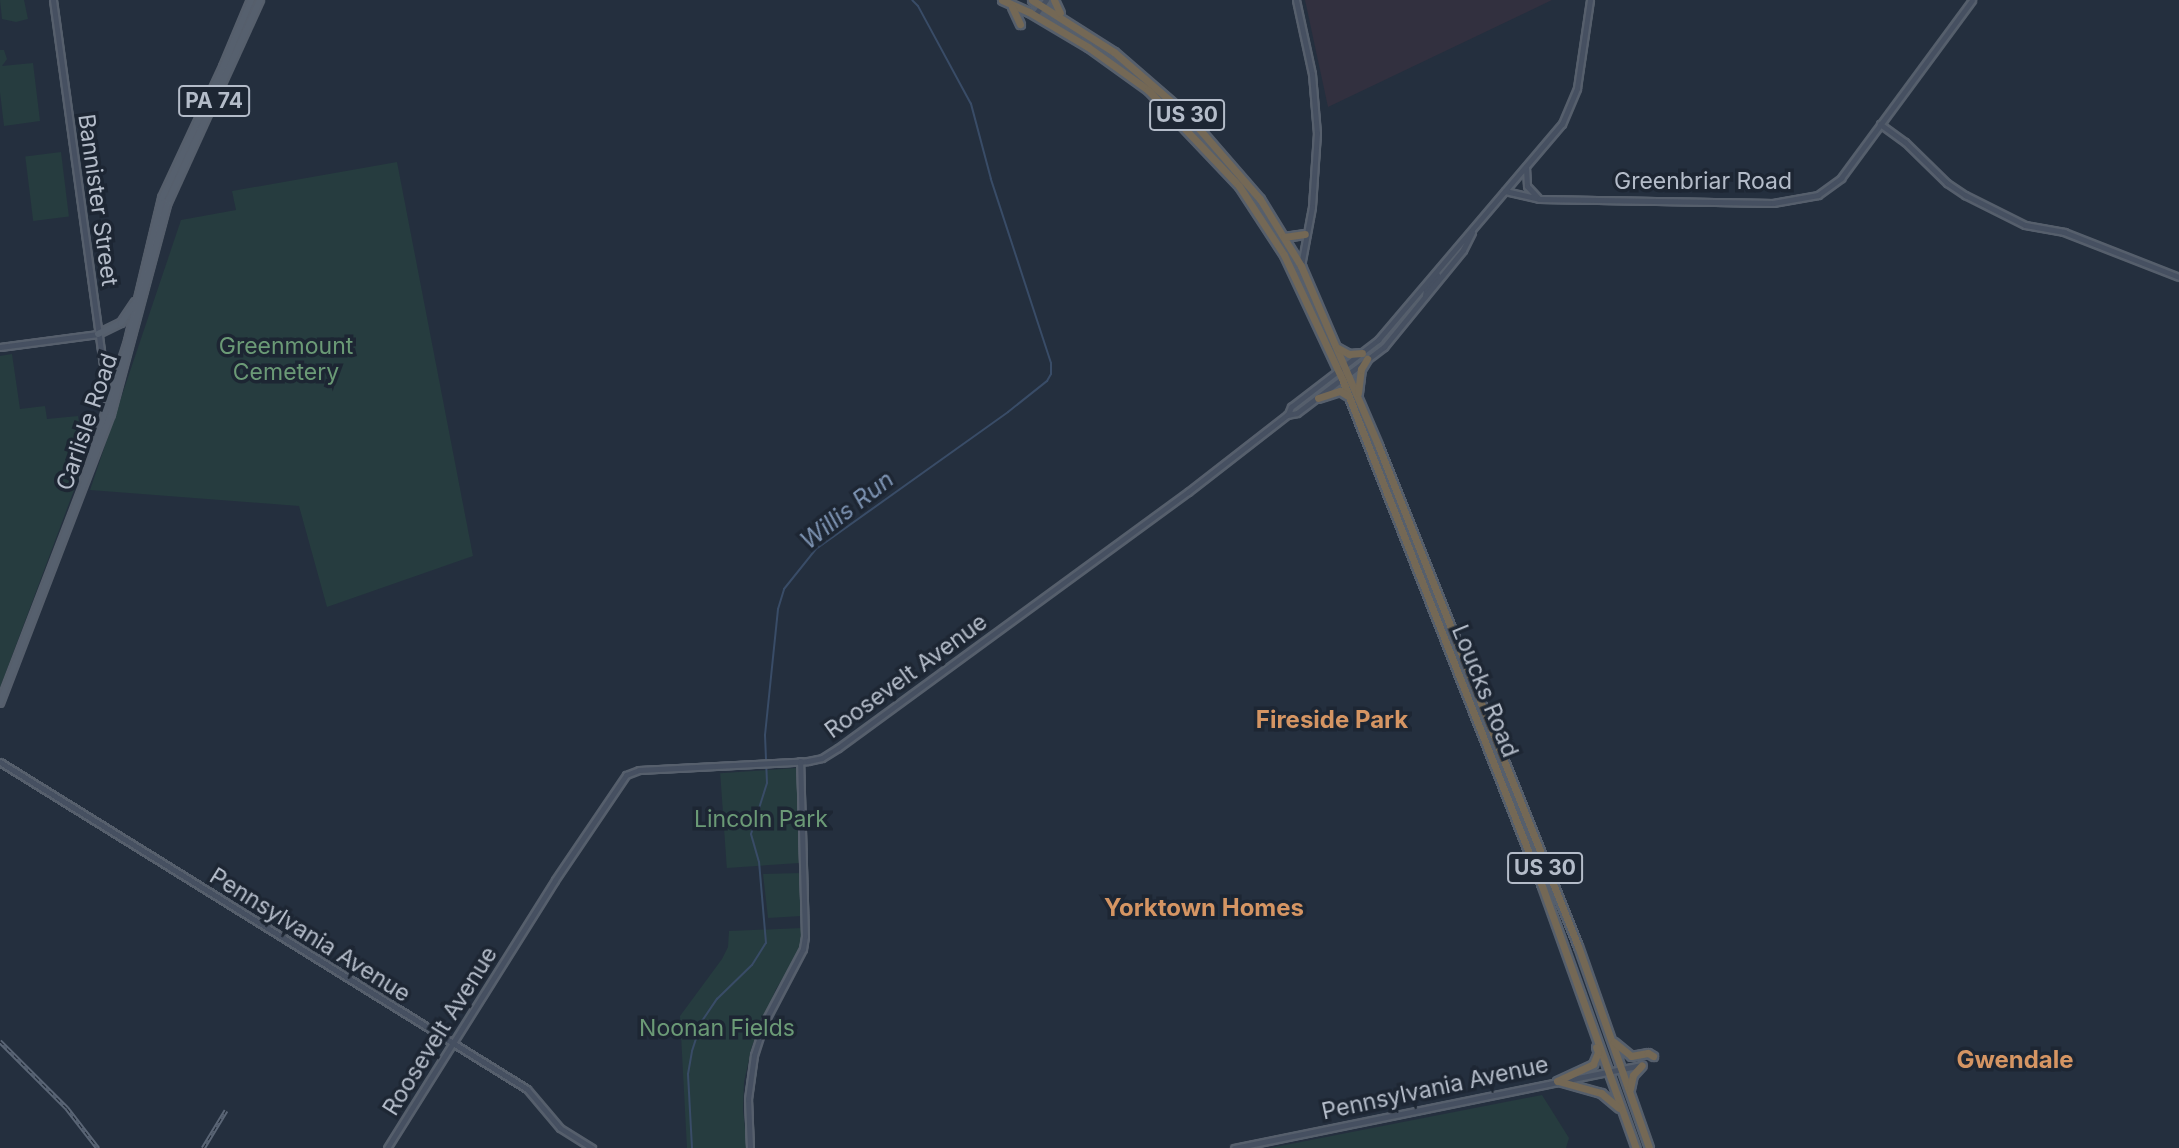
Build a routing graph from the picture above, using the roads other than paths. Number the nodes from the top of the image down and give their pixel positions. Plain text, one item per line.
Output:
1 (53, 0) edge
2 (251, 0) edge
3 (260, 0) edge
4 (1054, 0) edge
5 (1296, 0) edge
6 (1590, 0) edge
7 (1972, 0) edge
8 (1006, 2) edge
9 (1039, 2) edge
10 (1032, 13) junction
11 (1063, 17) junction
12 (1020, 24) dead end
13 (1880, 124) junction
14 (1526, 167) junction
15 (1506, 191) junction
16 (1539, 199) junction
17 (1472, 232) junction
18 (1305, 234) junction
19 (1284, 237) junction
20 (1451, 252) junction
21 (1284, 254) joint
22 (1301, 266) junction
23 (2179, 277) edge
24 (139, 292) junction
25 (1426, 296) junction
26 (98, 334) junction
27 (0, 347) edge
28 (1338, 348) junction
29 (1365, 356) junction
30 (1344, 373) junction
31 (1348, 396) junction
32 (1358, 397) junction
33 (1318, 398) junction
34 (108, 404) junction
35 (1288, 414) junction
36 (102, 439) junction
37 (76, 509) junction
38 (0, 704) edge
39 (800, 761) junction
40 (0, 762) edge
41 (1592, 1027) junction
42 (1612, 1040) junction
43 (453, 1043) junction
44 (1653, 1056) dead end
45 (1642, 1065) joint
46 (1620, 1067) junction
47 (1607, 1070) junction
48 (1557, 1081) junction
49 (1630, 1094) junction
50 (1623, 1112) junction
51 (387, 1148) edge
52 (592, 1148) edge
53 (750, 1148) edge
54 (1234, 1148) edge
55 (1636, 1148) edge
56 (1649, 1148) edge

1 - 26 street, Bannister Street
2 - 24 main road, Carlisle Road / PA 74
3 - 36 main road, Carlisle Road / PA 74
4 - 11 highway
5 - 18 street
6 - 14 street, Roosevelt Avenue
7 - 13 street, Greenbriar Road
8 - 10 highway, US 30 / US 30
8 - 12 highway
9 - 10 street
9 - 11 highway, US 30 / US 30
10 - 21 highway, US 30 / US 30
11 - 19 highway, US 30 / US 30
13 - 16 street, Greenbriar Road
13 - 23 street
14 - 15 street, Roosevelt Avenue
14 - 16 street
15 - 16 street, Greenbriar Road
15 - 17 street, Roosevelt Avenue
17 - 20 street, Roosevelt Avenue
17 - 25 street, Roosevelt Avenue
18 - 19 highway
18 - 22 street
19 - 22 highway, US 30 / US 30
20 - 25 street
20 - 29 street, Roosevelt Avenue
21 - 30 highway, Loucks Road / US 30
22 - 28 highway, Loucks Road / US 30
24 - 26 main road
24 - 34 main road, Carlisle Road / PA 74
25 - 29 street, Roosevelt Avenue
26 - 27 street
26 - 34 street, Bannister Street
28 - 29 highway
28 - 30 highway, Loucks Road / US 30
29 - 30 street, Roosevelt Avenue
29 - 32 highway
30 - 31 highway, Loucks Road / US 30
30 - 32 highway, Loucks Road / US 30
30 - 33 street, Roosevelt Avenue
30 - 35 street, Roosevelt Avenue
31 - 33 highway
31 - 41 highway, Loucks Road / US 30
32 - 42 highway, Loucks Road / US 30
33 - 35 street, Roosevelt Avenue
34 - 36 main road
34 - 37 main road, Carlisle Road / PA 74
35 - 39 street, Roosevelt Avenue
36 - 37 main road, Carlisle Road / PA 74
37 - 38 main road, PA 74
39 - 43 street, Roosevelt Avenue
39 - 53 street
40 - 43 street, Pennsylvania Avenue
41 - 47 highway, Loucks Road / US 30
41 - 48 highway
42 - 44 highway
42 - 46 highway, Loucks Road / US 30
43 - 51 street, Roosevelt Avenue
43 - 52 street, Pennsylvania Avenue
45 - 46 street, Pennsylvania Avenue
45 - 49 highway
46 - 47 street, Pennsylvania Avenue
46 - 49 highway, Loucks Road / US 30
47 - 48 street, Pennsylvania Avenue
47 - 50 highway, Loucks Road / US 30
48 - 50 highway
48 - 54 street, Pennsylvania Avenue
49 - 56 highway, Loucks Road / US 30
50 - 55 highway, Loucks Road / US 30

